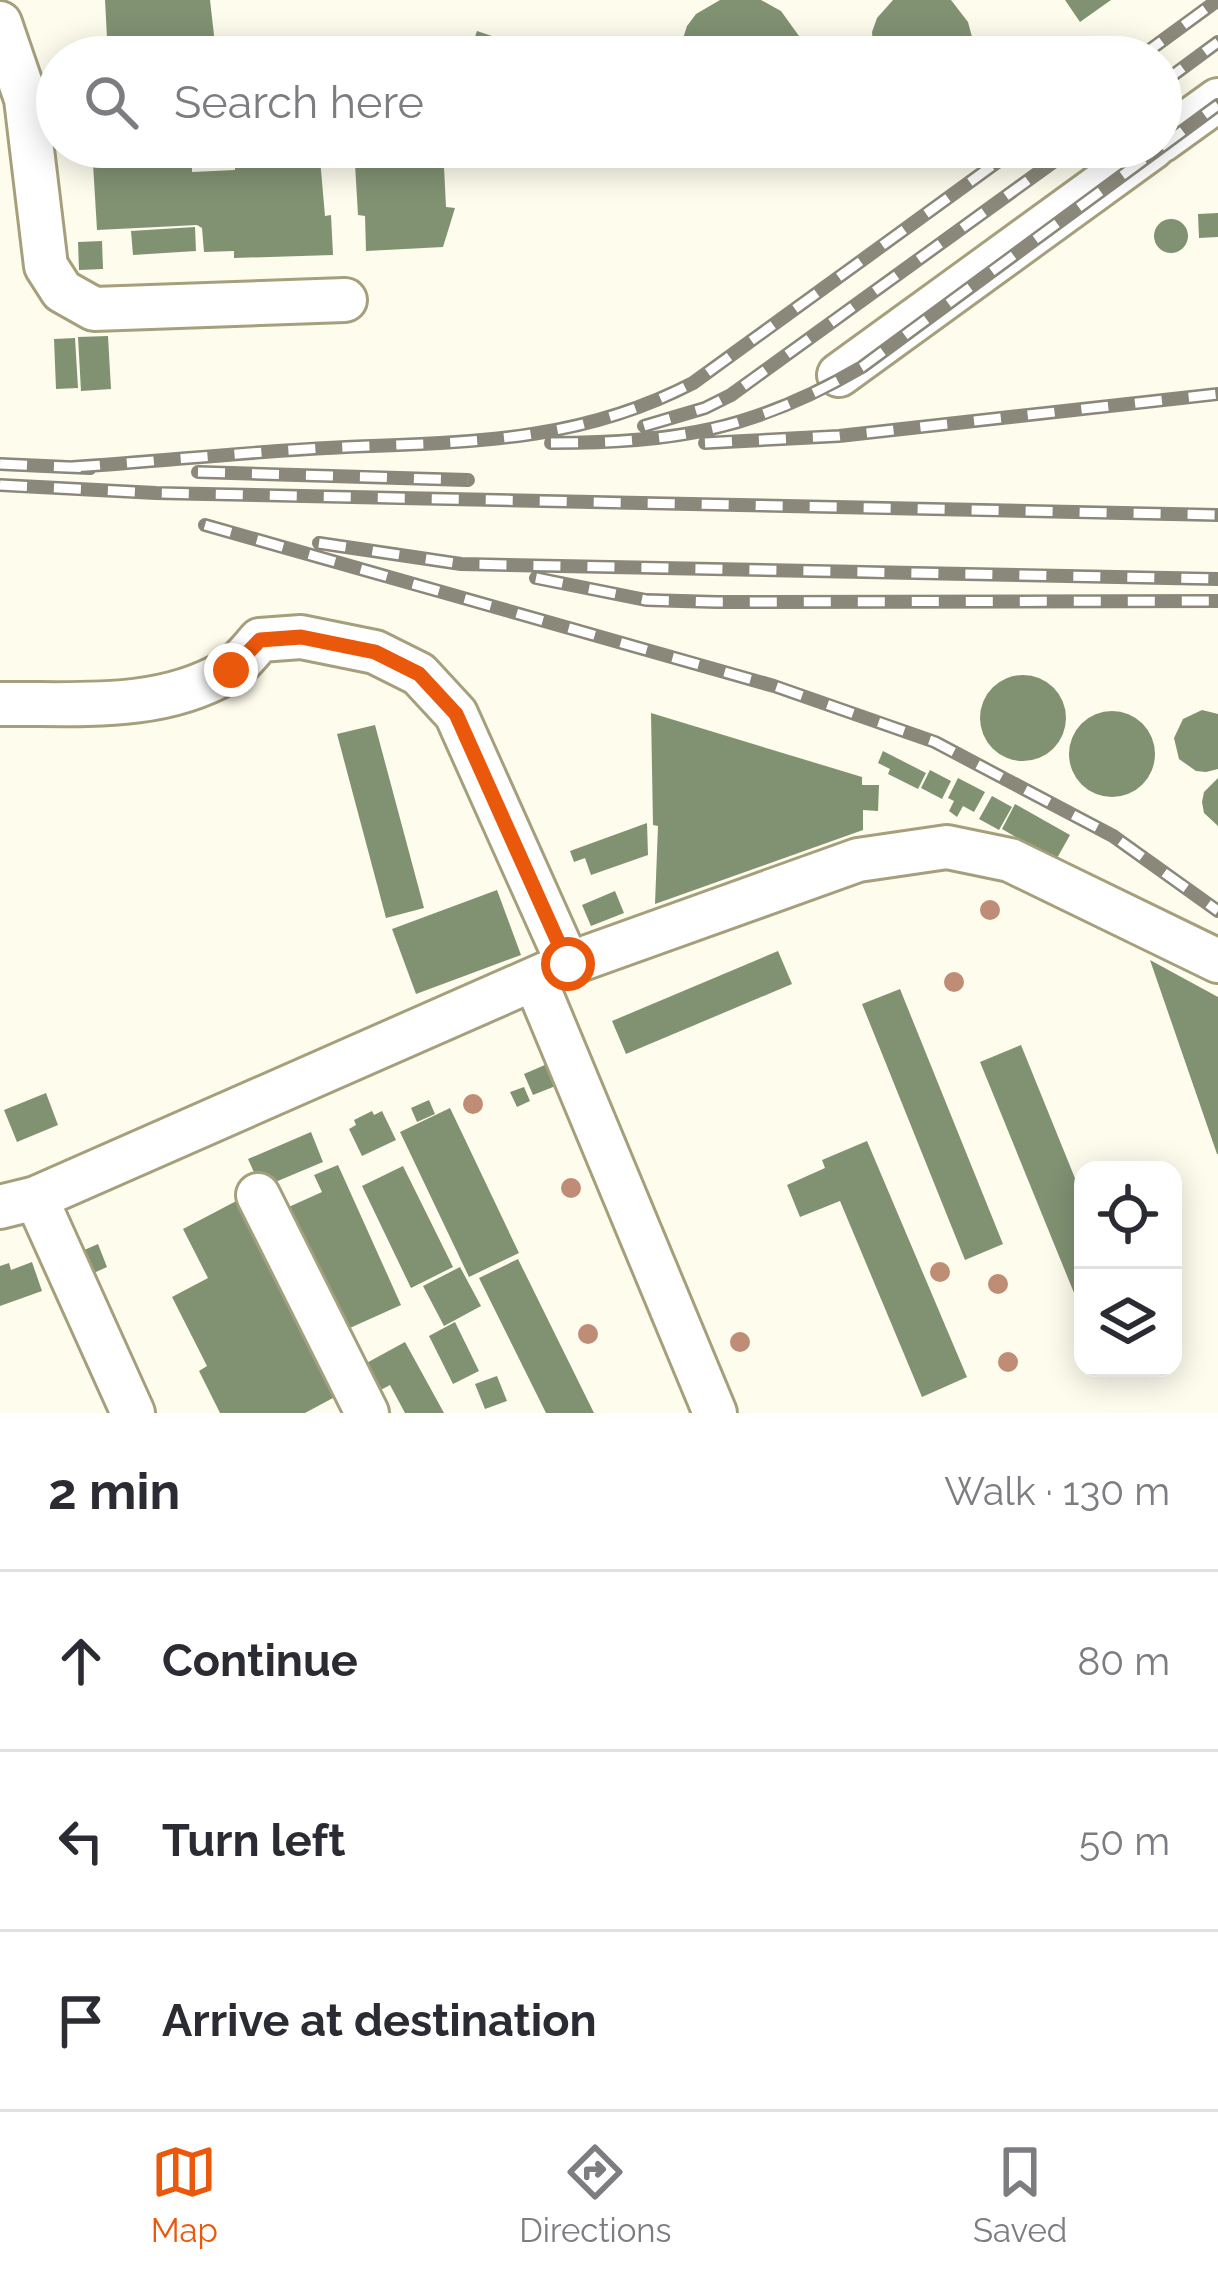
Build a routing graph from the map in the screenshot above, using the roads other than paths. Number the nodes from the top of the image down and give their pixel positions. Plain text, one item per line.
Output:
1 (0, 23) edge
2 (1218, 100) edge
3 (1182, 126) edge
4 (1124, 168) edge
5 (345, 300) dead end
6 (839, 375) dead end
7 (0, 704) edge
8 (1218, 961) edge
9 (552, 972) junction
10 (258, 1195) dead end
11 (18, 1202) edge
12 (133, 1413) edge
13 (367, 1413) edge
14 (715, 1413) edge

1 - 5 lane
2 - 3 lane
4 - 6 lane
7 - 9 lane
8 - 9 lane
9 - 11 lane
9 - 14 lane
10 - 13 lane
11 - 12 lane

